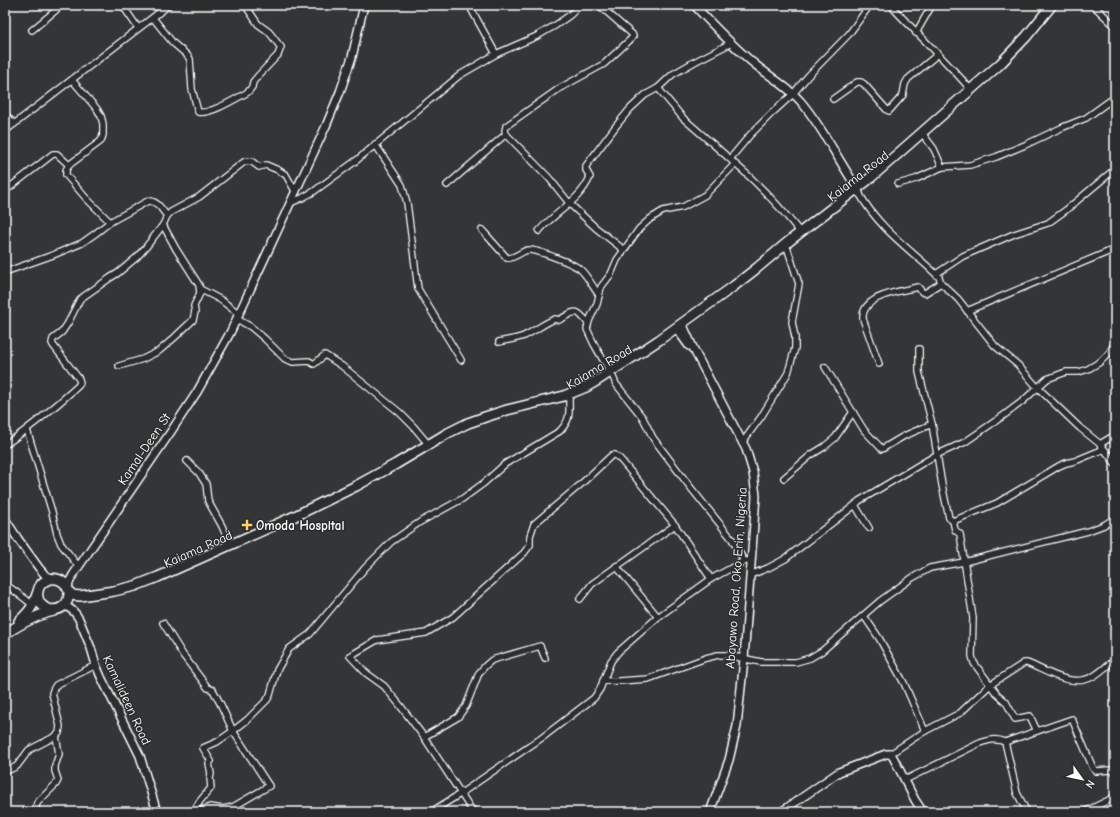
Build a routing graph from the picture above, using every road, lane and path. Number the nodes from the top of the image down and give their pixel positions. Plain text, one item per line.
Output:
1 (58, 5) edge
2 (123, 5) edge
3 (169, 5) edge
4 (245, 5) edge
5 (364, 5) edge
6 (469, 5) edge
7 (580, 5) edge
8 (599, 5) edge
9 (694, 5) edge
10 (870, 5) edge
11 (894, 5) edge
12 (932, 5) edge
13 (1052, 5) edge
14 (1059, 5) edge
15 (1093, 5) edge
16 (153, 18) junction
17 (1115, 26) edge
18 (138, 28) junction
19 (32, 30) dead end
20 (916, 33) junction
21 (731, 43) junction
22 (496, 54) junction
23 (938, 54) junction
24 (72, 80) junction
25 (658, 88) junction
26 (971, 90) junction
27 (793, 94) junction
28 (1115, 97) edge
29 (833, 99) dead end
30 (5, 114) edge
31 (14, 124) junction
32 (5, 131) edge
33 (506, 134) junction
34 (925, 137) junction
35 (375, 144) junction
36 (732, 161) junction
37 (69, 165) junction
38 (942, 168) junction
39 (1115, 169) edge
40 (898, 184) dead end
41 (447, 185) dead end
42 (5, 191) edge
43 (295, 192) junction
44 (857, 192) junction
45 (290, 202) junction
46 (570, 204) junction
47 (167, 216) junction
48 (110, 222) junction
49 (163, 225) junction
50 (482, 230) dead end
51 (539, 231) dead end
52 (800, 232) junction
53 (787, 247) junction
54 (1115, 249) edge
55 (624, 250) junction
56 (5, 272) edge
57 (936, 274) junction
58 (941, 283) junction
59 (200, 289) junction
60 (599, 295) junction
61 (967, 311) junction
62 (238, 316) junction
63 (588, 323) junction
64 (680, 327) junction
65 (499, 342) dead end
66 (1115, 343) edge
67 (919, 349) dead end
68 (461, 360) dead end
69 (879, 364) dead end
70 (119, 366) dead end
71 (825, 367) dead end
72 (612, 374) junction
73 (1037, 387) junction
74 (569, 400) junction
75 (853, 412) junction
76 (932, 424) junction
77 (27, 430) junction
78 (1115, 435) edge
79 (742, 443) junction
80 (429, 444) junction
81 (5, 445) edge
82 (1102, 446) junction
83 (936, 455) junction
84 (186, 461) dead end
85 (1115, 463) edge
86 (784, 478) dead end
87 (855, 505) junction
88 (1115, 518) edge
89 (5, 519) edge
90 (953, 521) junction
91 (675, 525) junction
92 (869, 528) dead end
93 (230, 545) junction
94 (748, 561) junction
95 (964, 562) junction
96 (616, 566) junction
97 (79, 567) junction
98 (39, 568) junction
99 (73, 575) junction
100 (750, 575) junction
101 (711, 579) junction
102 (57, 580) junction
103 (5, 584) edge
104 (39, 590) junction
105 (68, 590) junction
106 (580, 599) dead end
107 (33, 605) junction
108 (65, 605) junction
109 (54, 611) junction
110 (864, 616) junction
111 (658, 617) junction
112 (163, 623) dead end
113 (5, 630) edge
114 (5, 634) edge
115 (545, 658) dead end
116 (744, 659) junction
117 (1115, 660) edge
118 (96, 665) junction
119 (603, 681) junction
120 (990, 685) junction
121 (925, 731) junction
122 (1037, 731) junction
123 (233, 732) junction
124 (56, 736) junction
125 (424, 737) junction
126 (1005, 742) junction
127 (890, 754) junction
128 (5, 772) edge
129 (1115, 772) edge
130 (905, 780) junction
131 (460, 794) junction
132 (1115, 797) edge
133 (35, 812) edge
134 (157, 812) edge
135 (193, 812) edge
136 (198, 812) edge
137 (431, 812) edge
138 (473, 812) edge
139 (710, 812) edge
140 (781, 812) edge
141 (923, 812) edge
142 (1027, 812) edge
143 (1084, 812) edge

1 - 19 street
2 - 18 street
3 - 16 street
4 - 16 street
5 - 43 street, Kamal-Deen St
6 - 22 street
7 - 22 street
8 - 33 street
9 - 21 street
10 - 27 street
11 - 20 street
12 - 20 street
13 - 26 highway, Kaiama Road
14 - 34 highway, Kaiama Road
15 - 17 street
16 - 18 street
18 - 24 street
20 - 23 street
21 - 25 street
21 - 27 street
22 - 35 street
23 - 26 street
23 - 29 street
24 - 31 street
24 - 37 street
25 - 36 street
25 - 46 street
26 - 44 highway, Kaiama Road
27 - 36 street
27 - 44 street
28 - 38 street
30 - 31 street
31 - 32 street
33 - 41 street
33 - 46 street
34 - 38 street
34 - 44 highway, Kaiama Road
35 - 45 street
35 - 68 street
36 - 52 street
36 - 55 street
37 - 42 street
37 - 48 street
38 - 40 street
39 - 57 street
43 - 45 street, Kamal-Deen St
43 - 47 street
44 - 52 highway, Kaiama Road
44 - 53 highway, Kaiama Road
44 - 57 street
45 - 62 street, Kamal-Deen St
46 - 51 street
46 - 55 street
47 - 48 street
47 - 49 street
48 - 56 street
49 - 59 street
49 - 77 street
50 - 60 street
52 - 64 highway, Kaiama Road
53 - 64 highway, Kaiama Road
53 - 79 street
54 - 61 street
55 - 60 street
57 - 58 street
58 - 61 street
58 - 69 street
59 - 62 street
59 - 70 street
60 - 63 street
61 - 73 street
62 - 80 street
62 - 97 street, Kamal-Deen St
63 - 65 street
63 - 72 street
64 - 72 highway, Kaiama Road
64 - 79 street, Abayawo Road, Oko Erin, Nigeria
66 - 73 street
67 - 76 street
71 - 75 street
72 - 74 highway, Kaiama Road
72 - 80 highway, Kaiama Road
72 - 94 street
73 - 82 street
73 - 83 street
74 - 108 highway, Kaiama Road
74 - 123 street
75 - 76 street
75 - 86 street
76 - 83 street
77 - 81 street
77 - 97 street
78 - 82 street
79 - 94 street, Abayawo Road, Oko Erin, Nigeria
80 - 93 highway, Kaiama Road
82 - 85 street
82 - 90 street
83 - 87 street
83 - 90 street
84 - 93 street
87 - 92 street
87 - 100 street
88 - 95 street
89 - 98 street
90 - 95 street
91 - 96 street
91 - 101 street
91 - 125 street
93 - 105 highway, Kaiama Road
94 - 100 street, Abayawo Road, Oko Erin, Nigeria
94 - 101 street
95 - 110 street
95 - 120 street
96 - 106 street
96 - 111 street
97 - 99 street, Kamal-Deen St
98 - 102 street
98 - 104 street
99 - 102 street
99 - 105 street
100 - 116 street, Abayawo Road, Oko Erin, Nigeria
101 - 111 street
102 - 104 highway
102 - 105 highway
103 - 107 street
104 - 107 highway
104 - 109 highway
105 - 108 highway
107 - 113 highway
108 - 109 highway
108 - 118 street, Kamalideen Road
109 - 114 highway
110 - 116 street
110 - 121 street
111 - 119 street
112 - 123 street
115 - 125 street
116 - 119 street
116 - 139 street, Abayawo Road, Oko Erin, Nigeria
117 - 120 street
118 - 124 street
118 - 134 street, Kamalideen Road
119 - 131 street
120 - 121 street
120 - 122 street
121 - 127 street
122 - 126 street
122 - 129 street
123 - 135 street
123 - 136 street
124 - 128 street
124 - 133 street
125 - 131 street
126 - 130 street
126 - 142 street
127 - 130 street
127 - 140 street
130 - 141 street
131 - 137 street
131 - 138 street
132 - 143 street

